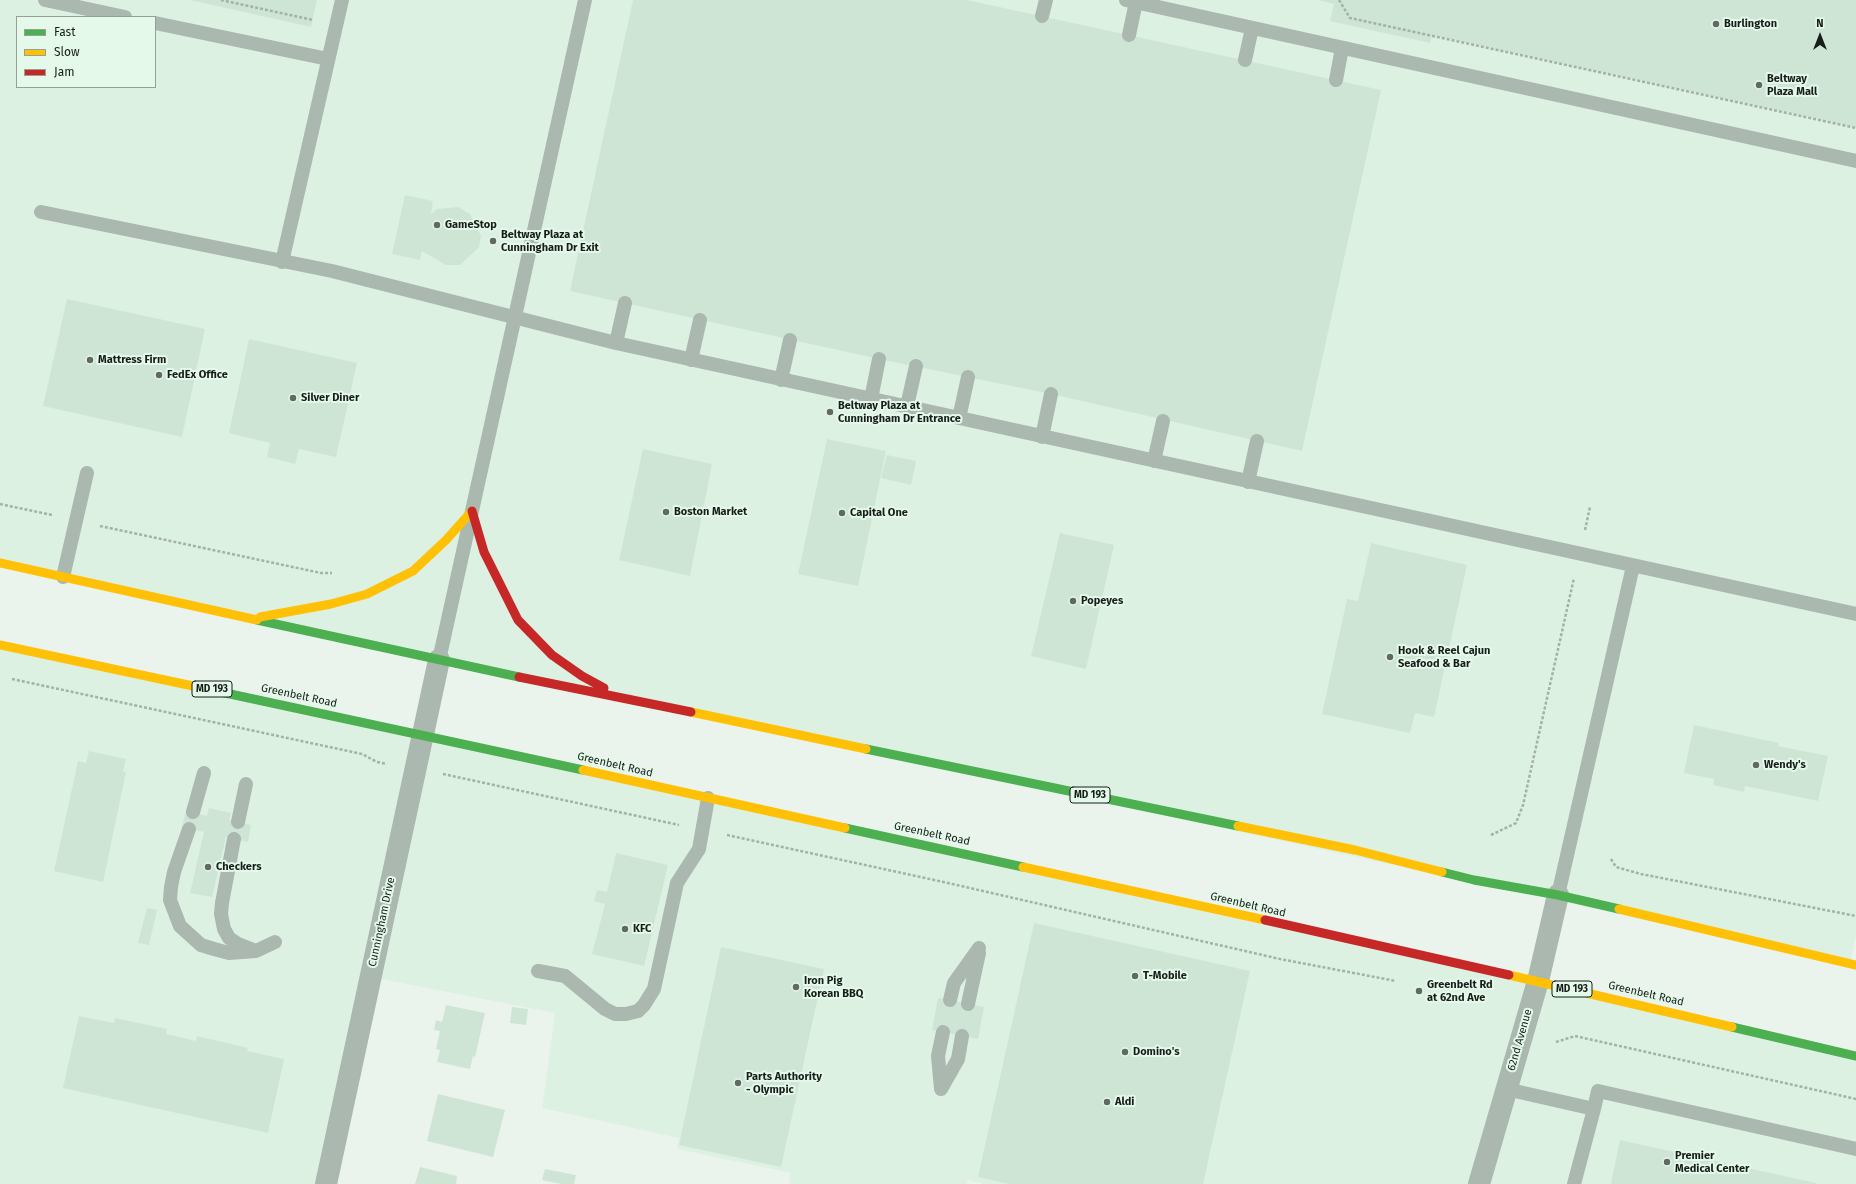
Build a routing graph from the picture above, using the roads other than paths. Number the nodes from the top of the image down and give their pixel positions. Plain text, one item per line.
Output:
1 (45, 0) edge
2 (342, 0) edge
3 (585, 0) edge
4 (1046, 0) edge
5 (1131, 1) edge
6 (120, 16) edge
7 (1042, 16) dead end
8 (156, 23) edge
9 (1252, 28) junction
10 (1129, 35) dead end
11 (1342, 48) junction
12 (328, 59) junction
13 (1246, 60) dead end
14 (1336, 80) dead end
15 (1856, 161) edge
16 (41, 212) dead end
17 (282, 262) junction
18 (624, 303) dead end
19 (514, 317) junction
20 (700, 320) dead end
21 (790, 340) dead end
22 (616, 343) junction
23 (879, 359) dead end
24 (691, 360) junction
25 (916, 366) dead end
26 (968, 377) dead end
27 (781, 380) junction
28 (1051, 394) dead end
29 (871, 399) junction
30 (907, 406) junction
31 (959, 418) junction
32 (1163, 421) dead end
33 (1042, 437) junction
34 (1257, 441) dead end
35 (1154, 461) junction
36 (87, 473) dead end
37 (1248, 482) junction
38 (472, 511) junction
39 (0, 563) edge
40 (1633, 566) junction
41 (63, 577) junction
42 (1856, 614) edge
43 (248, 619) junction
44 (0, 645) edge
45 (439, 660) junction
46 (622, 698) junction
47 (423, 735) junction
48 (204, 773) dead end
49 (246, 784) dead end
50 (708, 798) junction
51 (194, 812) dead end
52 (238, 822) dead end
53 (189, 829) dead end
54 (234, 839) dead end
55 (1558, 895) junction
56 (275, 942) dead end
57 (256, 950) junction
58 (1856, 965) edge
59 (538, 971) dead end
60 (1538, 981) junction
61 (950, 1000) dead end
62 (968, 1004) dead end
63 (943, 1032) dead end
64 (962, 1036) dead end
65 (1856, 1056) edge
66 (1506, 1089) junction
67 (1594, 1109) junction
68 (1856, 1149) edge
69 (326, 1184) edge
70 (1479, 1184) edge
71 (1574, 1184) edge

1 - 6 lane
2 - 12 lane
3 - 19 lane
4 - 7 lane
5 - 9 lane
5 - 10 lane
8 - 12 lane
9 - 11 lane
9 - 13 lane
11 - 14 lane
11 - 15 lane
12 - 17 lane
16 - 17 lane
17 - 19 lane
18 - 22 lane
19 - 22 lane
19 - 38 lane
20 - 24 lane
21 - 27 lane
22 - 24 lane
23 - 29 lane
24 - 27 lane
25 - 30 lane
26 - 31 lane
27 - 29 lane
28 - 33 lane
29 - 30 lane
30 - 31 lane
31 - 33 lane
32 - 35 lane
33 - 35 lane
34 - 37 lane
35 - 37 lane
36 - 41 lane
37 - 40 lane
38 - 43 main road
38 - 45 lane
38 - 46 main road
39 - 41 main road, MD 193
40 - 42 lane
40 - 55 lane
41 - 43 main road, MD 193
43 - 45 main road, MD 193
44 - 47 main road, Greenbelt Road / MD 193
45 - 46 main road, MD 193
45 - 47 street, Cunningham Drive
46 - 55 main road, MD 193
47 - 50 main road, Greenbelt Road / MD 193
47 - 69 street, Cunningham Drive
48 - 51 lane
49 - 52 lane
50 - 59 lane
50 - 60 main road, Greenbelt Road / MD 193
53 - 57 lane
54 - 57 lane
55 - 58 main road, MD 193
55 - 60 street, 62nd Avenue
56 - 57 lane
60 - 65 main road, Greenbelt Road / MD 193
60 - 66 street, 62nd Avenue
61 - 62 lane
63 - 64 lane
66 - 67 lane
66 - 70 street, 62nd Avenue
67 - 68 lane
67 - 71 lane

